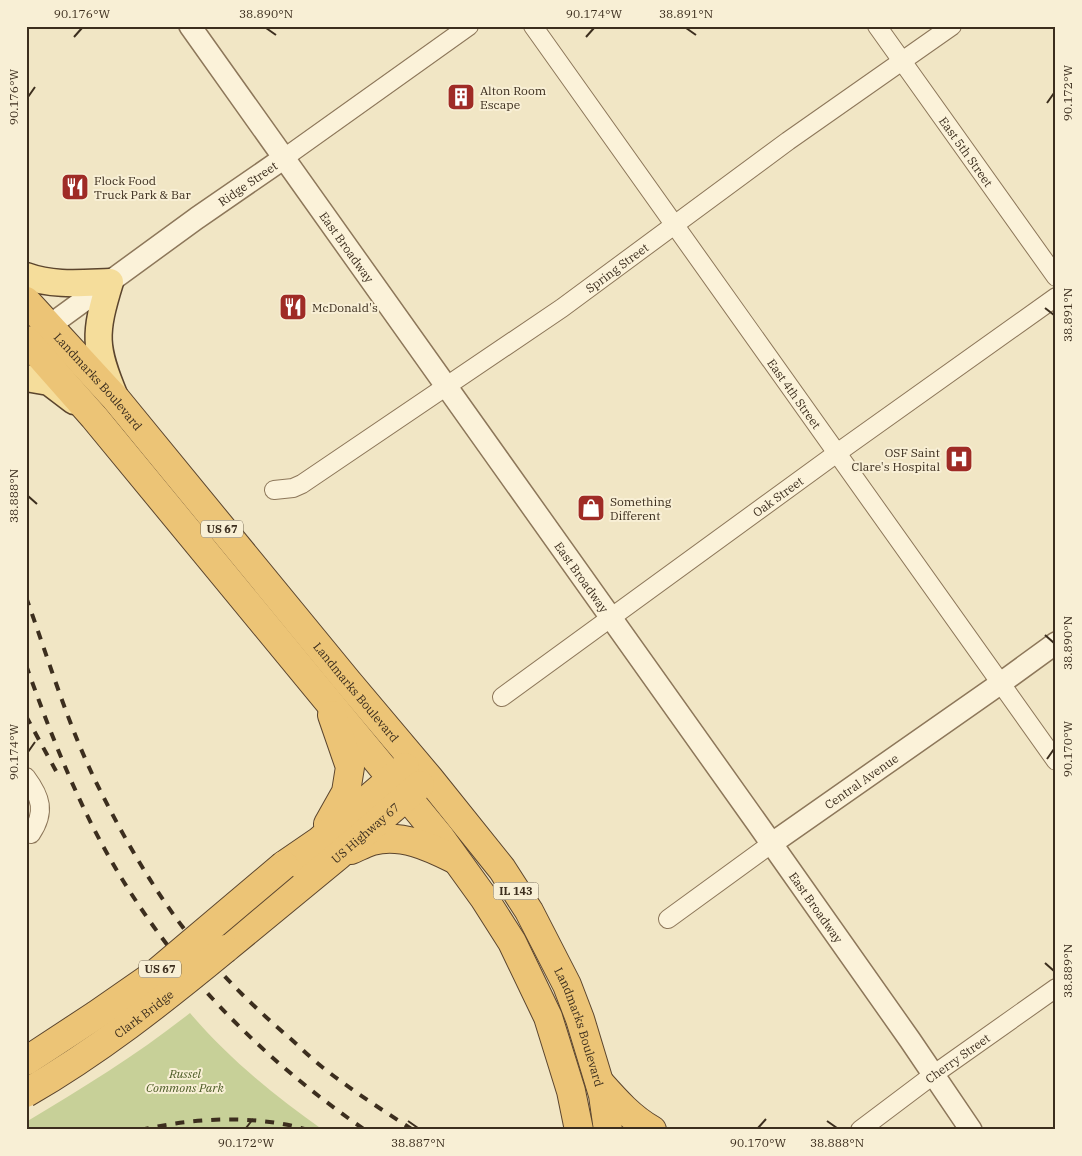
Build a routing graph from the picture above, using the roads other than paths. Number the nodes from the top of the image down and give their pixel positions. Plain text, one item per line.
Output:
1 (190, 26) edge
2 (469, 26) edge
3 (533, 26) edge
4 (877, 26) edge
5 (952, 26) edge
6 (902, 62) junction
7 (284, 158) junction
8 (675, 225) junction
9 (26, 276) edge
10 (1056, 277) edge
11 (110, 282) junction
12 (1056, 297) edge
13 (26, 301) edge
14 (49, 325) junction
15 (27, 342) edge
16 (26, 378) edge
17 (445, 386) junction
18 (116, 399) junction
19 (94, 416) junction
20 (837, 453) junction
21 (274, 490) dead end
22 (610, 618) junction
23 (1056, 642) edge
24 (1001, 684) junction
25 (502, 697) dead end
26 (326, 700) junction
27 (1056, 761) edge
28 (421, 769) junction
29 (26, 777) edge
30 (399, 787) junction
31 (32, 834) dead end
32 (771, 844) junction
33 (328, 848) junction
34 (457, 861) junction
35 (302, 886) joint
36 (668, 919) dead end
37 (1056, 988) edge
38 (26, 1060) edge
39 (933, 1075) junction
40 (600, 1084) junction
41 (26, 1093) edge
42 (579, 1130) edge
43 (608, 1130) edge
44 (652, 1130) edge
45 (860, 1130) edge
46 (971, 1130) edge

1 - 7 street, East Broadway
2 - 7 street, Ridge Street
3 - 8 street, East 4th Street
4 - 6 street, East 5th Street
5 - 6 street, Spring Street
6 - 8 street, Spring Street
6 - 10 street, East 5th Street
7 - 11 street, Ridge Street
7 - 17 street, East Broadway
8 - 17 street, Spring Street
8 - 20 street, East 4th Street
9 - 11 main road
11 - 14 street, Ridge Street
11 - 18 main road
12 - 20 street, Oak Street
13 - 14 highway, Landmarks Boulevard / US 67
14 - 15 street, Ridge Street
14 - 18 highway, Landmarks Boulevard / US 67
15 - 19 highway, Landmarks Boulevard / US 67
16 - 19 main road
17 - 21 street, Spring Street
17 - 22 street, East Broadway
18 - 28 highway, Landmarks Boulevard / US 67
19 - 26 highway, Landmarks Boulevard / US 67
20 - 22 street, Oak Street
20 - 24 street, East 4th Street
22 - 25 street, Oak Street
22 - 32 street, East Broadway
23 - 24 street, Central Avenue
24 - 27 street, East 4th Street
24 - 32 street, Central Avenue
26 - 30 highway, Landmarks Boulevard / IL 143
26 - 33 highway, US 67
28 - 30 highway
28 - 40 highway, Landmarks Boulevard / IL 143
29 - 31 street
30 - 33 highway
30 - 34 highway, Landmarks Boulevard / IL 143
32 - 36 street, Central Avenue
32 - 39 street, East Broadway
33 - 34 highway
33 - 35 highway, US Highway 67 / US 67
33 - 38 highway, Clark Bridge / US 67, bridge
34 - 42 highway, Landmarks Boulevard / IL 143
35 - 41 highway, Clark Bridge / US 67, bridge
37 - 39 street, Cherry Street
39 - 45 street, Cherry Street
39 - 46 street, East Broadway
40 - 43 highway, Landmarks Boulevard / IL 143
40 - 44 highway

